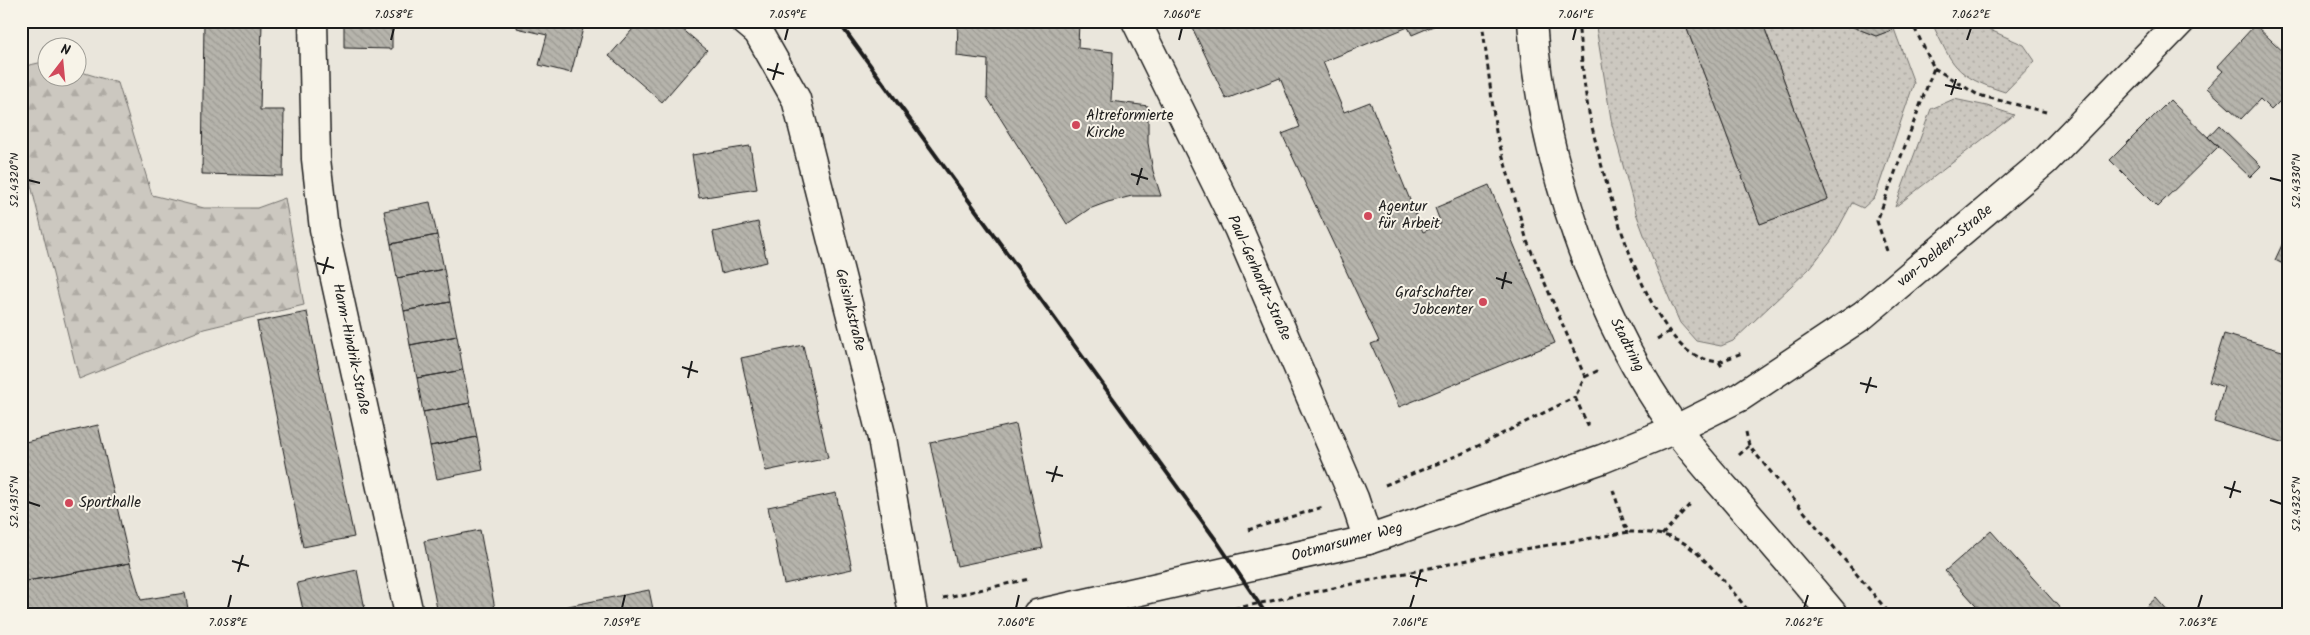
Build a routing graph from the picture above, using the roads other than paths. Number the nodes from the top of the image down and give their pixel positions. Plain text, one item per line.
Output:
1 (313, 21) edge
2 (745, 21) edge
3 (1136, 21) edge
4 (1532, 21) edge
5 (2181, 21) edge
6 (1676, 429) junction
7 (1368, 540) junction
8 (912, 609) edge
9 (1088, 609) edge
10 (409, 614) edge
11 (1037, 614) edge
12 (1833, 614) edge

1 - 10 street, Harm-Hindrik-Straße
2 - 8 street, Geisinkstraße
3 - 7 street, Paul-Gerhardt-Straße
4 - 6 street, Stadtring
5 - 6 street, van-Delden-Straße
6 - 7 street, Ootmarsumer Weg
6 - 12 street, Stadtring
7 - 9 street, Ootmarsumer Weg
9 - 11 street, Ootmarsumer Weg

